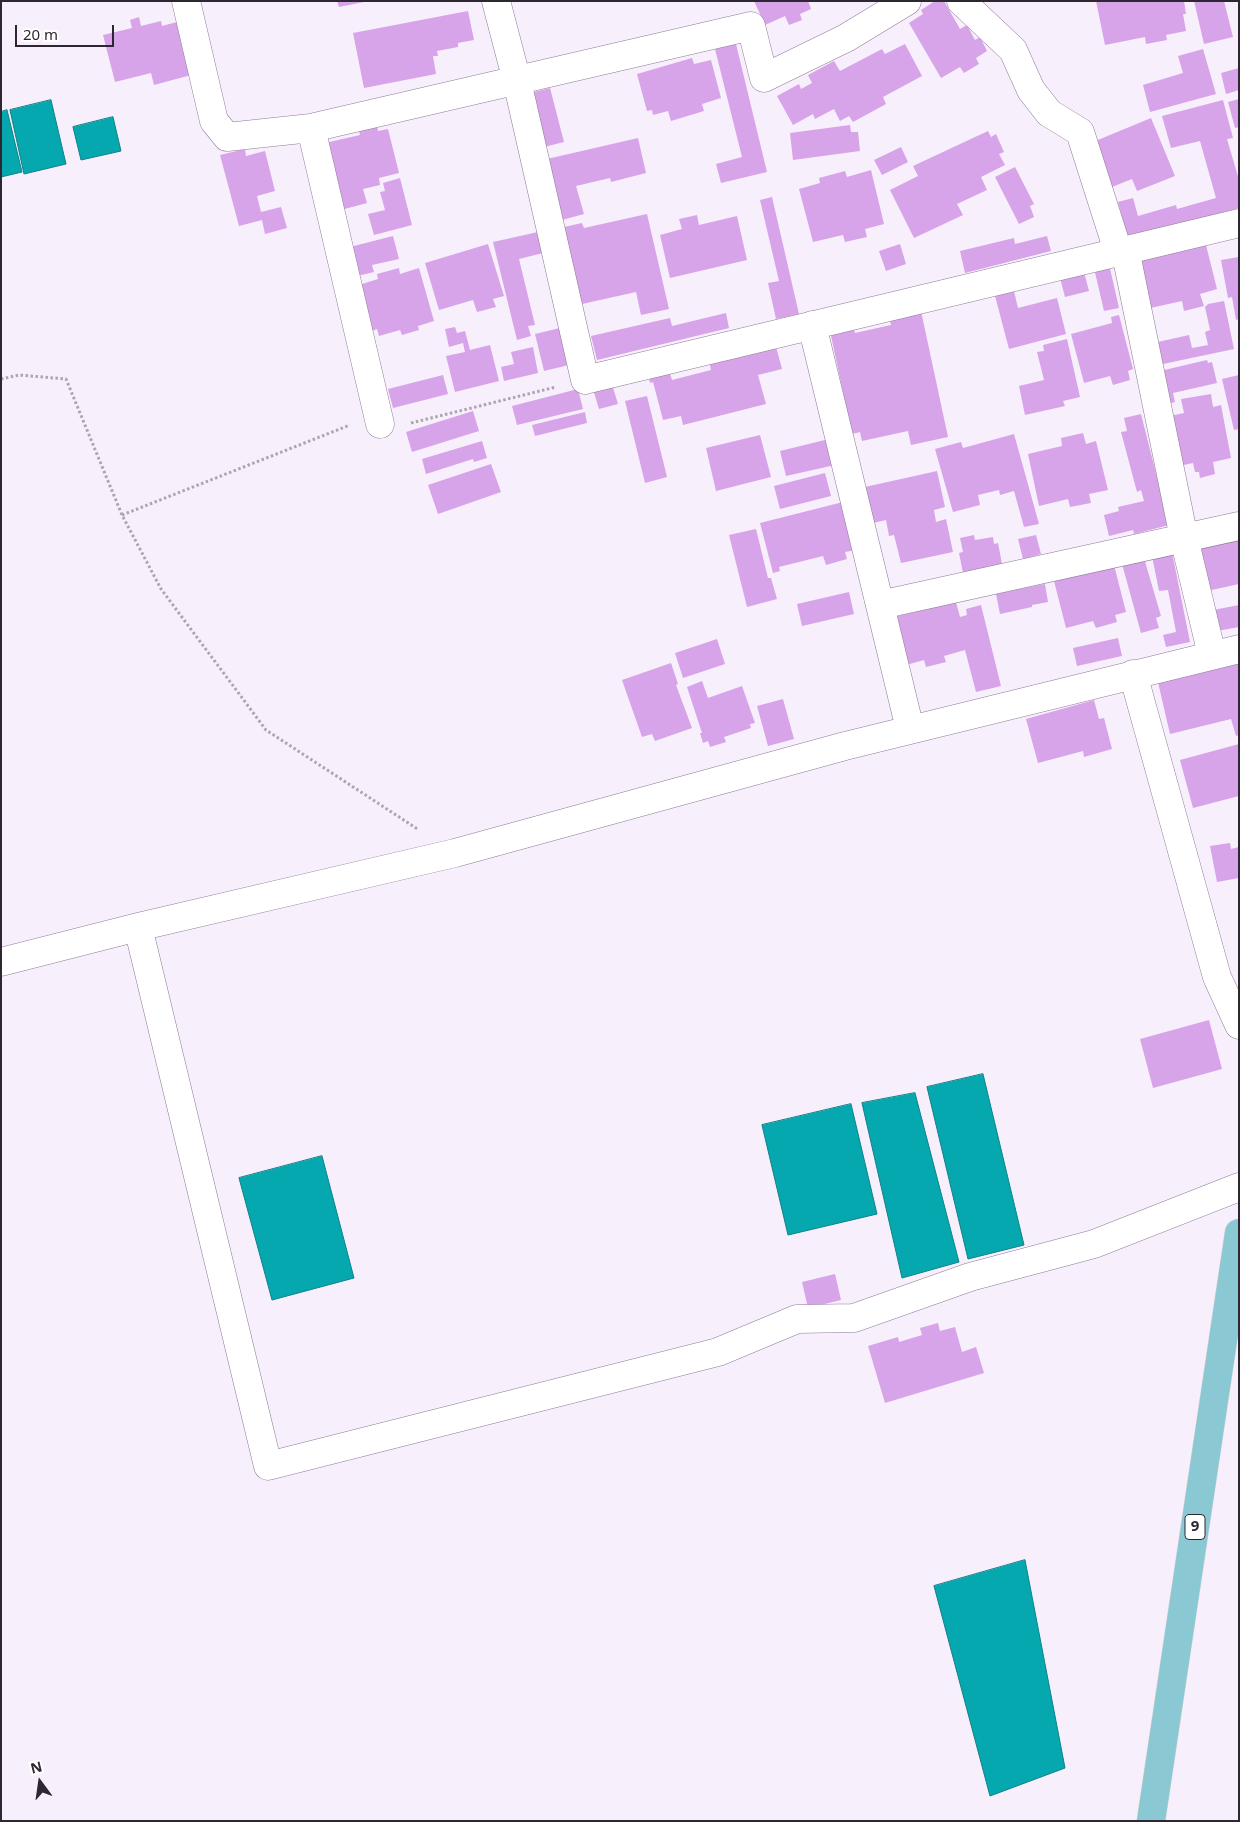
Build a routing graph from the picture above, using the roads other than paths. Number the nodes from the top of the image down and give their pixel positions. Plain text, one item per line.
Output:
1 (186, 1) edge
2 (496, 1) edge
3 (907, 1) edge
4 (961, 1) edge
5 (517, 81) junction
6 (311, 128) junction
7 (1239, 223) edge
8 (1121, 250) junction
9 (812, 325) junction
10 (380, 424) dead end
11 (1239, 526) edge
12 (1184, 538) junction
13 (880, 605) junction
14 (1239, 649) edge
15 (1212, 655) junction
16 (1133, 674) junction
17 (910, 729) junction
18 (138, 927) junction
19 (1, 962) edge
20 (1239, 1025) edge
21 (1239, 1187) edge
22 (1239, 1233) edge
23 (1151, 1821) edge

1 - 6 street
2 - 5 street
3 - 5 street
4 - 8 street
5 - 6 street
5 - 9 street
6 - 10 street
7 - 8 street
8 - 9 street
8 - 12 street
9 - 13 street
11 - 12 street
12 - 13 street
12 - 15 street
13 - 17 street
14 - 15 street
15 - 16 street
16 - 17 street
16 - 20 street
17 - 18 street
18 - 19 street
18 - 21 street
22 - 23 main road, 9

